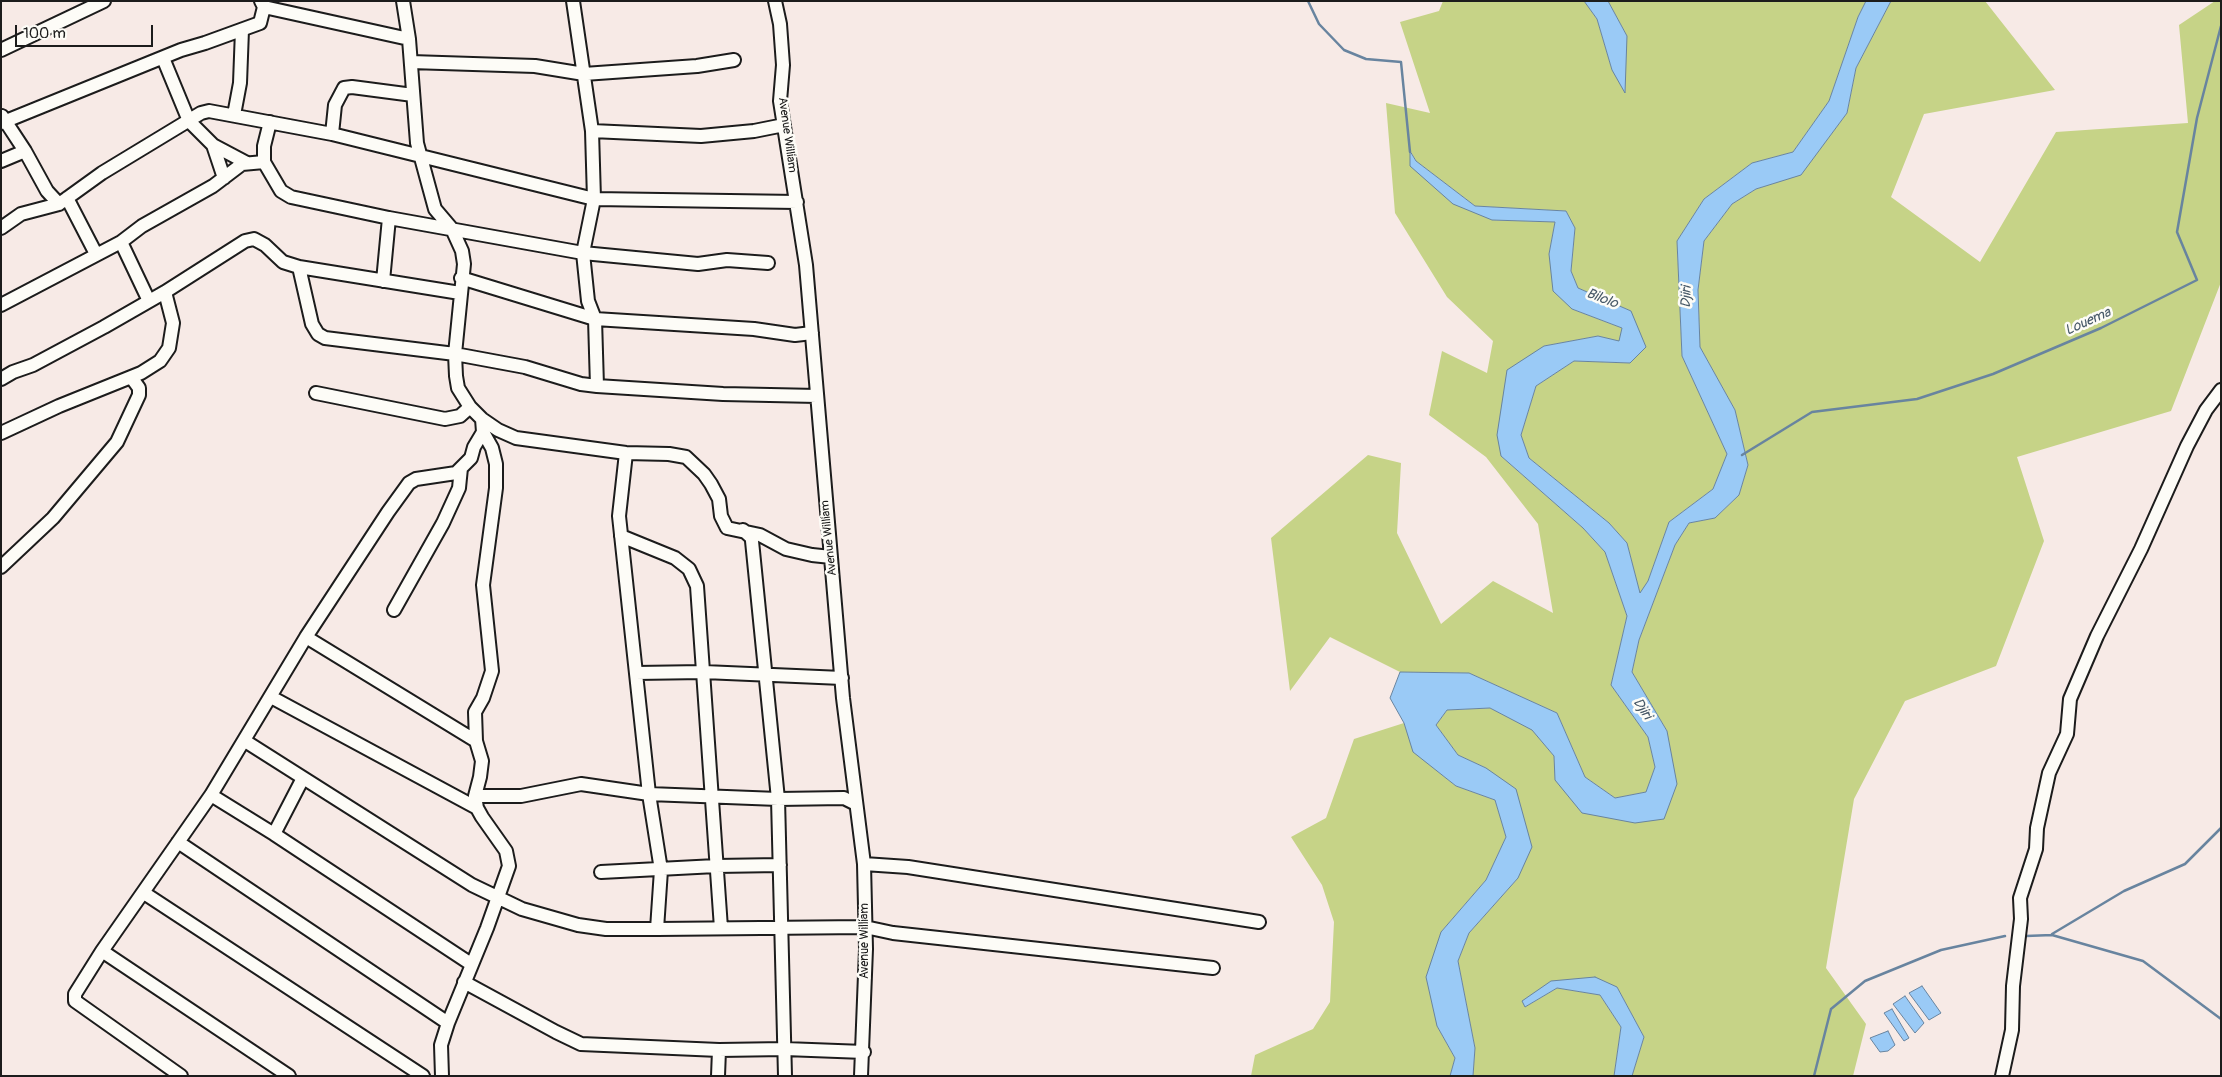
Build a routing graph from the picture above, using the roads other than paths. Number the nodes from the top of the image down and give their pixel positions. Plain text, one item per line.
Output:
1 (104, 1) edge
2 (403, 1) edge
3 (573, 1) edge
4 (775, 1) edge
5 (263, 4) edge
6 (242, 30) junction
7 (409, 39) junction
8 (1, 50) edge
9 (163, 58) junction
10 (734, 60) dead end
11 (411, 62) junction
12 (584, 74) junction
13 (413, 95) junction
14 (234, 115) junction
15 (3, 120) edge
16 (189, 121) junction
17 (270, 122) junction
18 (784, 125) junction
19 (592, 131) junction
20 (332, 134) junction
21 (213, 145) junction
22 (25, 151) junction
23 (420, 156) junction
24 (1, 161) edge
25 (264, 162) junction
26 (247, 163) junction
27 (224, 178) junction
28 (594, 199) junction
29 (63, 201) junction
30 (797, 202) junction
31 (389, 218) junction
32 (1, 228) edge
33 (452, 229) junction
34 (121, 242) junction
35 (583, 253) junction
36 (96, 254) junction
37 (768, 263) dead end
38 (299, 267) junction
39 (461, 278) junction
40 (383, 281) junction
41 (165, 292) junction
42 (460, 293) junction
43 (148, 301) junction
44 (1, 305) edge
45 (595, 319) junction
46 (812, 333) junction
47 (455, 354) junction
48 (131, 377) junction
49 (1, 379) edge
50 (597, 386) junction
51 (2221, 390) edge
52 (316, 393) dead end
53 (818, 396) junction
54 (470, 407) junction
55 (483, 425) junction
56 (1, 433) edge
57 (626, 453) junction
58 (461, 468) junction
59 (743, 530) junction
60 (621, 536) junction
61 (831, 557) junction
62 (1, 567) edge
63 (394, 610) dead end
64 (306, 638) junction
65 (704, 672) junction
66 (636, 673) junction
67 (766, 676) junction
68 (842, 678) junction
69 (271, 697) junction
70 (245, 741) junction
71 (476, 741) junction
72 (303, 778) junction
73 (649, 794) junction
74 (211, 795) junction
75 (711, 796) junction
76 (778, 799) junction
77 (476, 802) junction
78 (856, 804) junction
79 (274, 834) junction
80 (178, 842) junction
81 (864, 864) junction
82 (716, 866) junction
83 (780, 866) junction
84 (661, 870) junction
85 (601, 872) dead end
86 (144, 893) junction
87 (497, 898) junction
88 (1258, 922) dead end
89 (865, 927) junction
90 (722, 928) junction
91 (656, 929) junction
92 (781, 929) junction
93 (102, 951) junction
94 (471, 964) junction
95 (1213, 968) dead end
96 (464, 982) junction
97 (448, 1023) junction
98 (785, 1049) junction
99 (719, 1050) junction
100 (864, 1052) junction
101 (182, 1076) edge
102 (289, 1076) edge
103 (423, 1076) edge
104 (442, 1076) edge
105 (718, 1076) edge
106 (785, 1076) edge
107 (861, 1076) edge
108 (2002, 1076) edge

1 - 8 street
2 - 7 street
3 - 12 street
4 - 18 street, Avenue William
5 - 6 street
5 - 7 street
6 - 9 street
6 - 14 street
7 - 11 street
9 - 15 street
9 - 16 street
10 - 12 street
11 - 12 street
11 - 13 street
12 - 19 street
13 - 20 street
13 - 23 street
14 - 16 street
14 - 17 street
15 - 22 street
16 - 21 street
16 - 29 street
17 - 20 street
17 - 25 street
18 - 19 street
18 - 30 street, Avenue William
19 - 28 street
20 - 23 street
21 - 26 street
21 - 27 street
22 - 24 street
22 - 29 street
23 - 28 street
23 - 33 street
25 - 26 street
25 - 31 street
26 - 27 street
27 - 34 street
28 - 30 street
28 - 35 street
29 - 32 street
29 - 36 street
30 - 46 street, Avenue William
31 - 33 street
31 - 40 street
33 - 35 street
33 - 39 street
34 - 36 street
34 - 43 street
35 - 37 street
35 - 45 street
36 - 44 street
38 - 40 street
38 - 41 street
38 - 47 street
39 - 42 street
39 - 45 street
40 - 42 street
41 - 43 street
41 - 48 street
42 - 47 street
43 - 49 street
45 - 46 street
45 - 50 street
46 - 53 street, Avenue William
47 - 50 street
47 - 54 street
48 - 56 street
48 - 62 street
50 - 53 street
51 - 108 street
52 - 54 street
53 - 61 street, Avenue William
54 - 55 street
55 - 57 street
55 - 58 street
55 - 71 street
57 - 59 street
57 - 60 street
58 - 63 street
58 - 64 street
59 - 61 street
59 - 67 street
60 - 65 street
60 - 66 street
61 - 68 street, Avenue William
64 - 69 street
64 - 71 street
65 - 66 street
65 - 67 street
65 - 75 street
66 - 73 street
67 - 68 street
67 - 76 street
68 - 78 street, Avenue William
69 - 70 street
69 - 77 street
70 - 72 street
70 - 74 street
71 - 77 street
72 - 79 street
72 - 87 street
73 - 75 street
73 - 77 street
73 - 84 street
74 - 79 street
74 - 80 street
75 - 76 street
75 - 82 street
76 - 78 street
76 - 83 street
77 - 87 street
78 - 81 street, Avenue William
79 - 94 street
80 - 86 street
80 - 97 street
81 - 88 street
81 - 89 street, Avenue William
82 - 83 street
82 - 84 street
82 - 90 street
83 - 92 street
84 - 85 street
84 - 91 street
86 - 93 street
86 - 103 street
87 - 91 street
87 - 94 street
89 - 92 street
89 - 95 street
89 - 100 street, Avenue William
90 - 91 street
90 - 92 street
92 - 98 street
93 - 101 street
93 - 102 street
94 - 96 street
96 - 97 street
96 - 99 street
97 - 104 street
98 - 99 street
98 - 100 street
98 - 106 street
99 - 105 street
100 - 107 street, Avenue William

